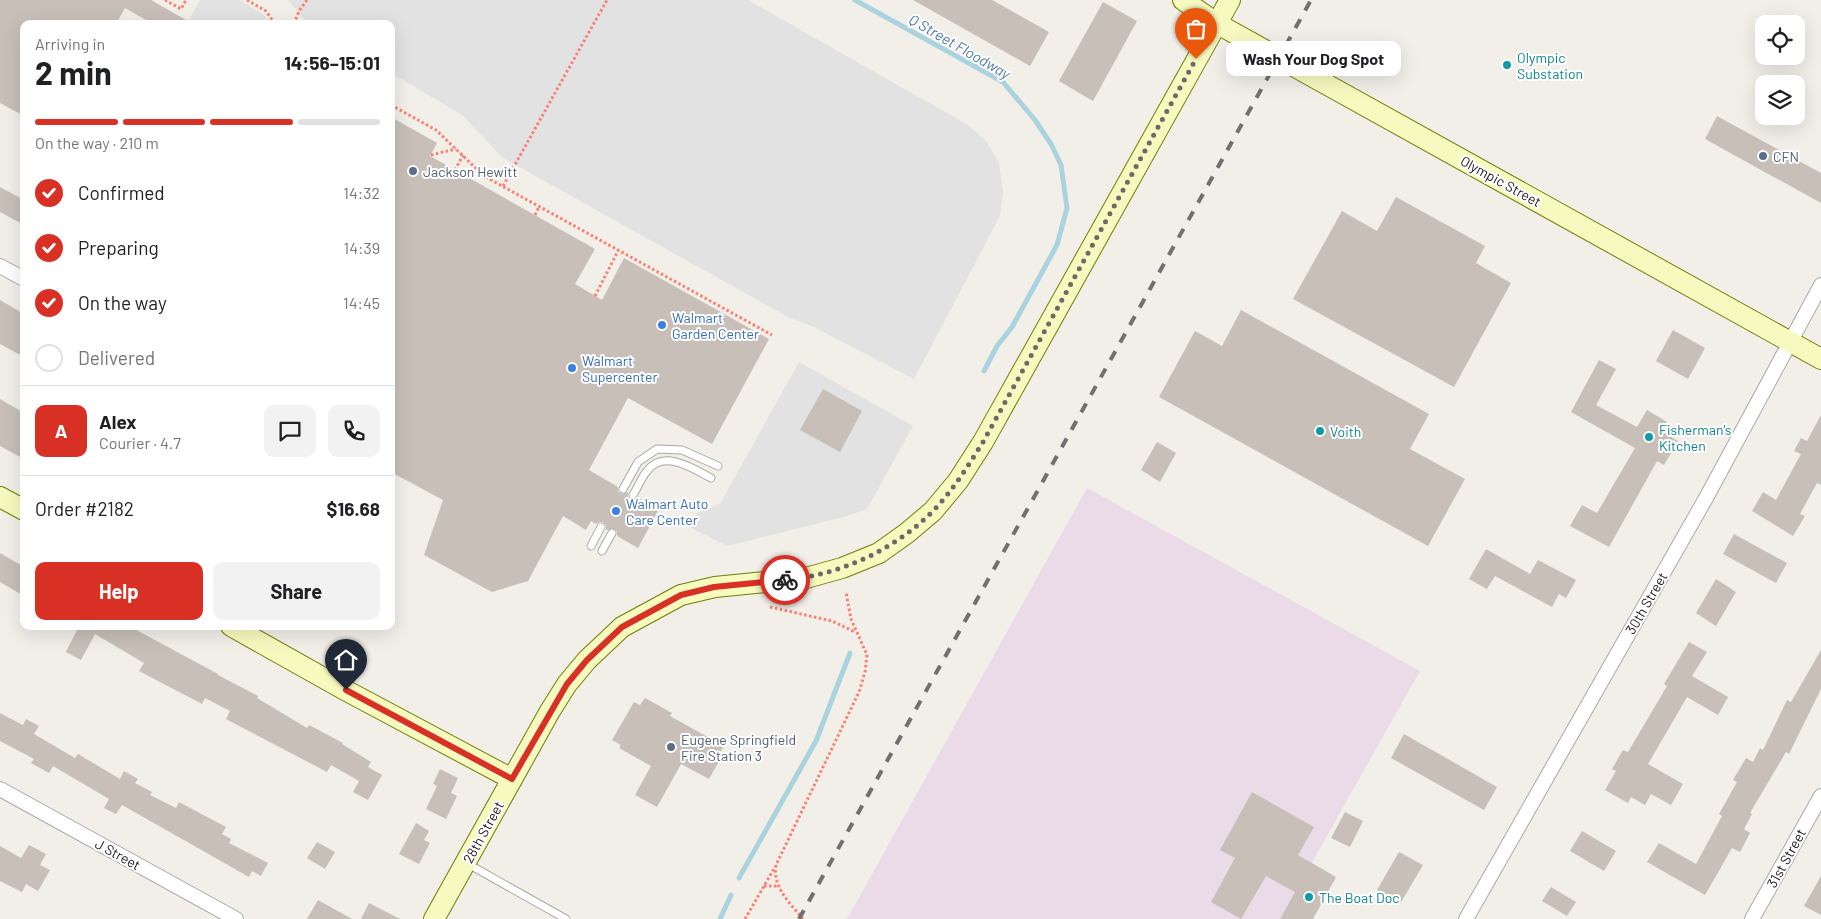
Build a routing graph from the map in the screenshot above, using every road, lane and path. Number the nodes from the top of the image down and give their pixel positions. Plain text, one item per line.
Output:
1 (165, 0) edge
2 (186, 0) edge
3 (247, 0) edge
4 (307, 0) edge
5 (608, 0) edge
6 (1183, 0) edge
7 (1230, 0) edge
8 (272, 20) edge
9 (296, 20) edge
10 (1216, 23) junction
11 (395, 107) edge
12 (456, 149) junction
13 (430, 154) dead end
14 (463, 155) junction
15 (455, 170) dead end
16 (503, 186) junction
17 (539, 207) junction
18 (535, 215) dead end
19 (618, 251) junction
20 (0, 266) edge
21 (20, 277) edge
22 (1821, 285) edge
23 (595, 296) dead end
24 (772, 335) dead end
25 (1790, 342) junction
26 (1821, 359) edge
27 (718, 466) dead end
28 (711, 478) dead end
29 (623, 489) dead end
30 (633, 495) dead end
31 (0, 497) edge
32 (20, 508) edge
33 (601, 527) dead end
34 (612, 533) dead end
35 (591, 546) dead end
36 (602, 551) dead end
37 (846, 592) dead end
38 (770, 607) dead end
39 (238, 630) edge
40 (856, 632) junction
41 (512, 779) junction
42 (0, 789) edge
43 (1821, 796) edge
44 (466, 862) junction
45 (776, 865) junction
46 (764, 886) junction
47 (778, 886) junction
48 (236, 919) edge
49 (434, 919) edge
50 (566, 919) edge
51 (745, 919) edge
52 (803, 919) edge
53 (1466, 919) edge
54 (1752, 919) edge

1 - 2 path
3 - 8 path
4 - 9 path
5 - 16 path
6 - 10 main road, Olympic Street
7 - 10 main road, 28th Street
10 - 25 main road, Olympic Street
10 - 41 main road, 28th Street
11 - 12 path
12 - 13 path
12 - 14 path
14 - 15 path
14 - 16 path
16 - 17 path
17 - 18 path
17 - 19 path
19 - 23 path
19 - 24 path
20 - 21 street
22 - 25 street, 30th Street
25 - 26 main road, Olympic Street
25 - 53 street, 30th Street
27 - 29 lane
28 - 30 lane
31 - 32 main road
33 - 35 lane
34 - 36 lane
37 - 40 path
38 - 40 path
39 - 41 main road
40 - 45 path
41 - 44 main road, 28th Street
42 - 48 street, J Street
43 - 54 street, 31st Street
44 - 49 main road, 28th Street
44 - 50 lane
45 - 46 path
45 - 47 path
46 - 47 path
46 - 51 path
47 - 52 path

